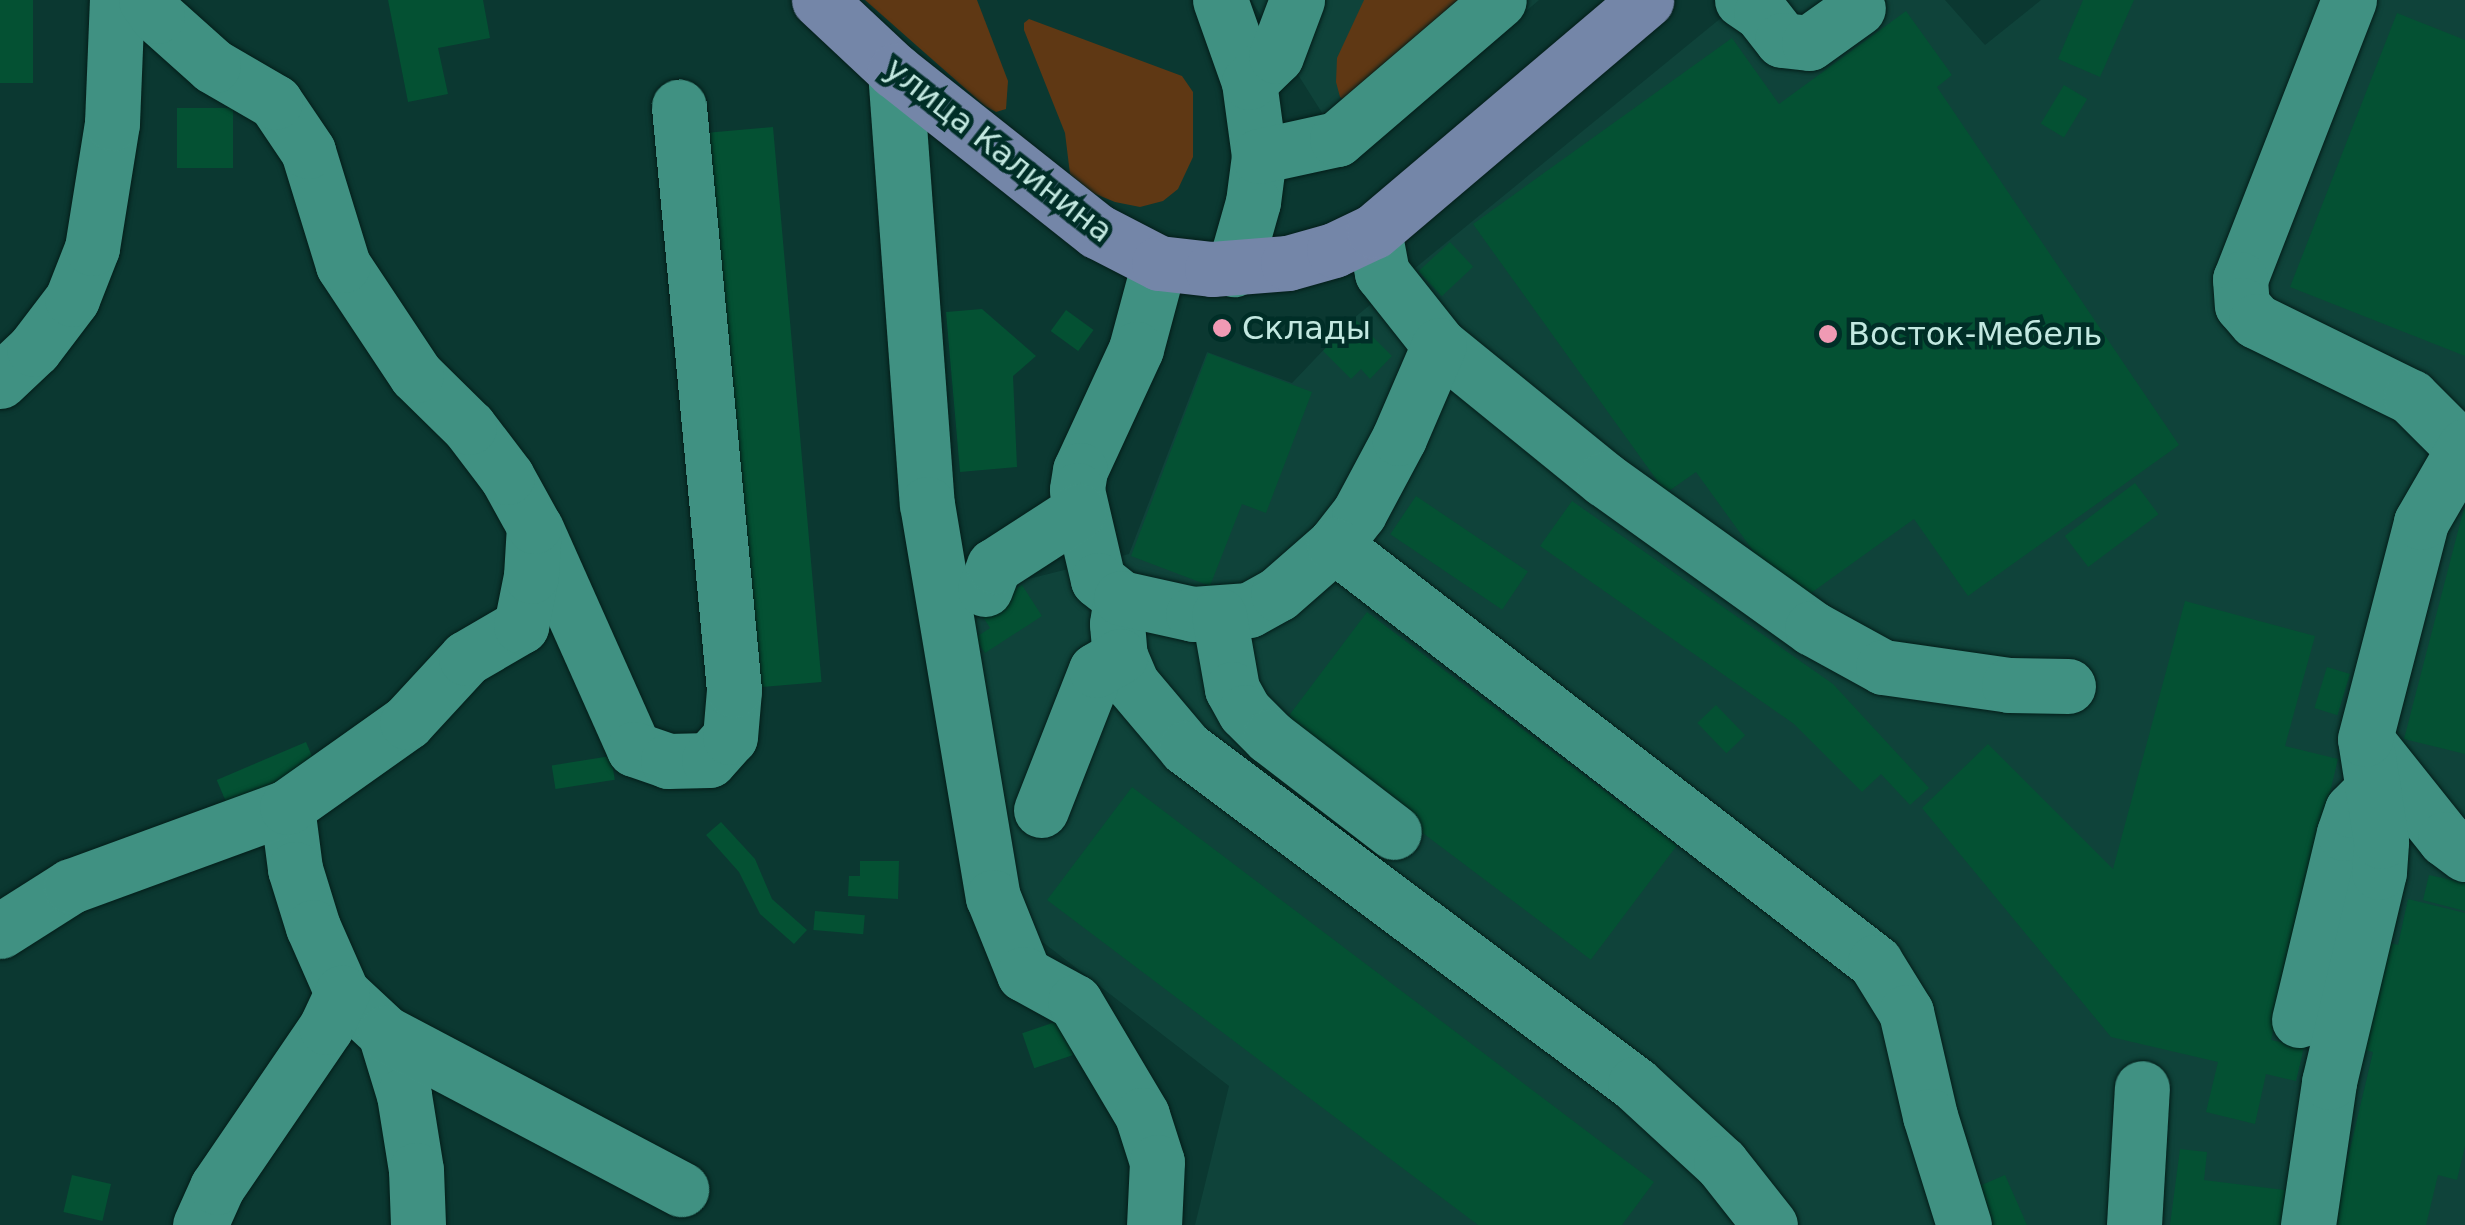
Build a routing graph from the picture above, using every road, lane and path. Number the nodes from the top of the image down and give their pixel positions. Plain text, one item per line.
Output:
1 (117, 0) edge
2 (146, 0) edge
3 (818, 0) edge
4 (1220, 0) edge
5 (1298, 0) edge
6 (1498, 0) edge
7 (1646, 0) edge
8 (1742, 0) edge
9 (2349, 0) edge
10 (1858, 8) dead end
11 (894, 71) junction
12 (1249, 82) junction
13 (679, 107) dead end
14 (1259, 156) junction
15 (1374, 231) junction
16 (1159, 263) junction
17 (1234, 269) junction
18 (1439, 345) junction
19 (0, 381) edge
20 (2463, 446) edge
21 (1079, 511) junction
22 (534, 526) junction
23 (1334, 545) junction
24 (986, 588) dead end
25 (1121, 598) junction
26 (1219, 615) junction
27 (1120, 656) junction
28 (2068, 686) dead end
29 (2369, 764) junction
30 (287, 807) junction
31 (1041, 810) dead end
32 (1394, 832) dead end
33 (2465, 854) edge
34 (0, 931) edge
35 (342, 993) junction
36 (2300, 1020) dead end
37 (385, 1033) junction
38 (2142, 1088) dead end
39 (681, 1189) dead end
40 (200, 1225) edge
41 (418, 1225) edge
42 (1154, 1225) edge
43 (1770, 1225) edge
44 (1964, 1225) edge
45 (2134, 1225) edge
46 (2308, 1225) edge

1 - 19 lane
2 - 22 lane
3 - 11 main road, улица Калинина
4 - 12 lane
5 - 12 lane
6 - 14 lane
7 - 15 main road, улица Калинина
8 - 10 lane
9 - 20 lane
11 - 16 main road, улица Калинина
11 - 42 lane
12 - 14 lane
13 - 22 lane
14 - 17 lane
15 - 17 main road, улица Калинина
15 - 18 lane
16 - 17 main road, улица Калинина
16 - 21 lane
18 - 23 lane
18 - 28 lane
20 - 29 lane
21 - 24 lane
21 - 25 lane
22 - 30 lane
23 - 26 lane
23 - 44 lane
25 - 26 lane
25 - 27 lane
26 - 32 lane
27 - 31 lane
27 - 43 lane
29 - 33 lane
29 - 36 lane
29 - 46 lane
30 - 34 lane
30 - 35 lane
35 - 37 lane
35 - 40 lane
37 - 39 lane
37 - 41 lane
38 - 45 lane

